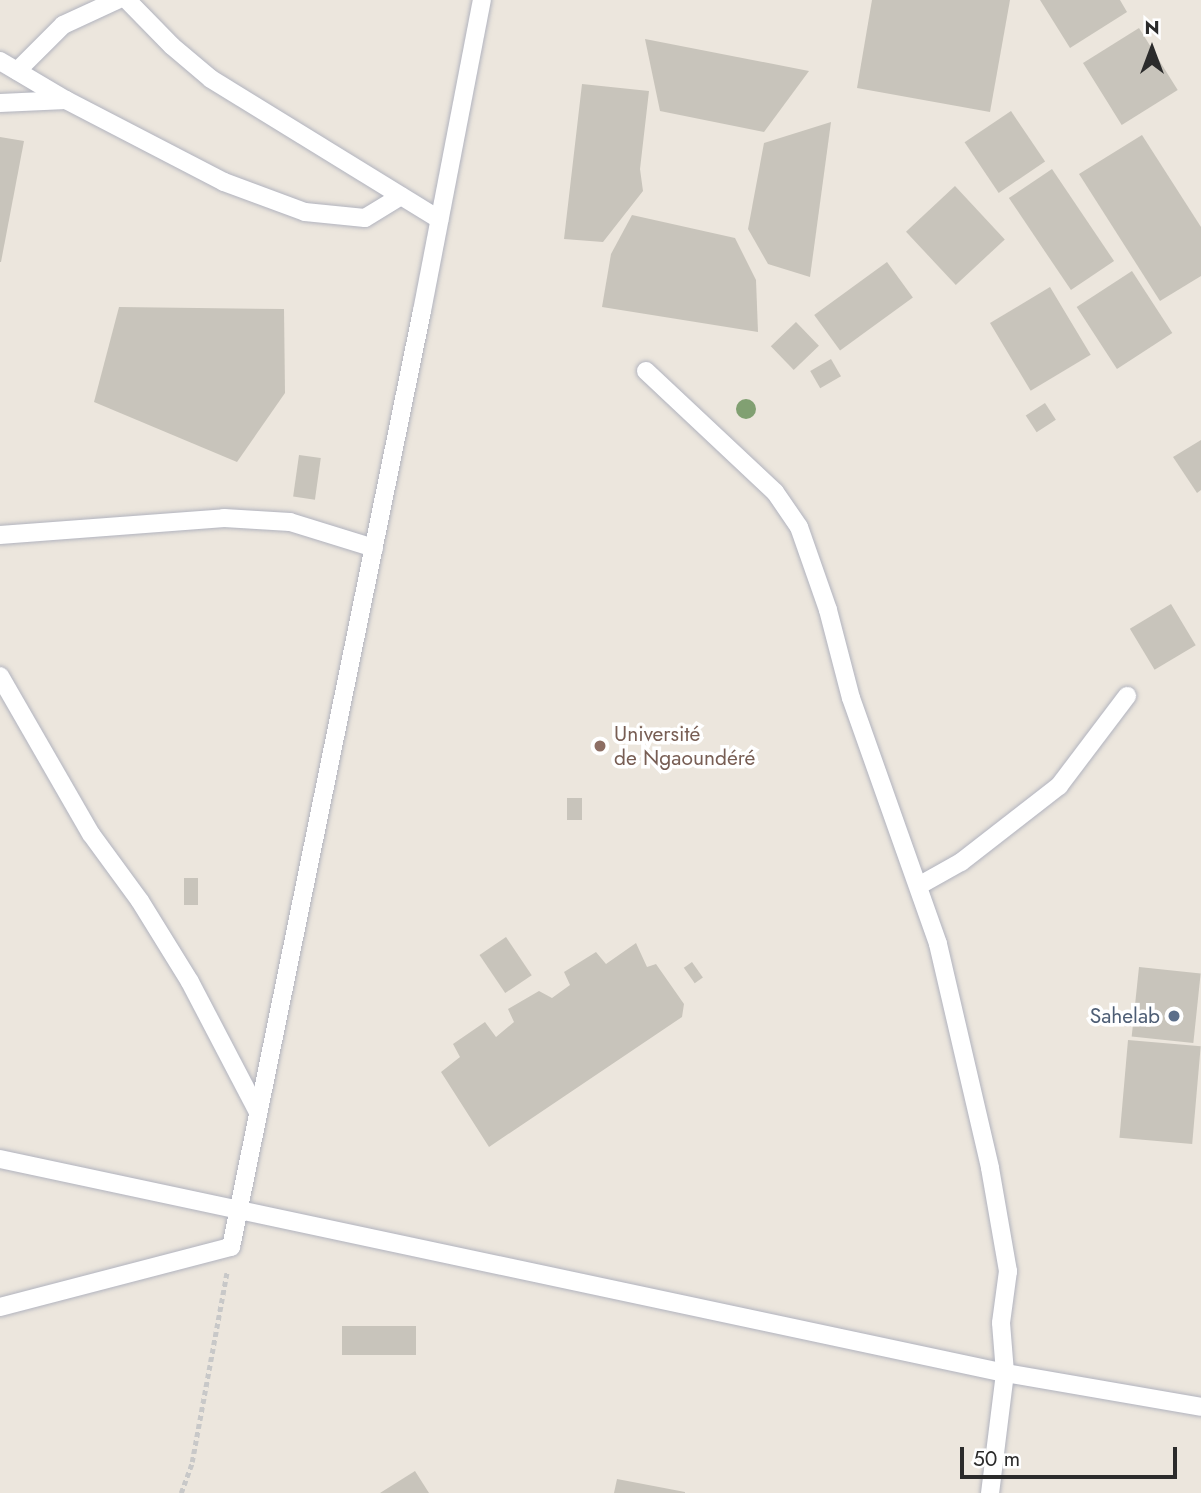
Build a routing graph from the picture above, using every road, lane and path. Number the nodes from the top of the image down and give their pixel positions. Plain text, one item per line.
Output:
1 (117, 0) edge
2 (127, 0) edge
3 (482, 0) edge
4 (0, 61) edge
5 (16, 71) junction
6 (66, 100) junction
7 (0, 103) edge
8 (401, 196) junction
9 (439, 219) junction
10 (646, 371) dead end
11 (0, 535) edge
12 (374, 548) junction
13 (0, 676) edge
14 (1128, 696) dead end
15 (920, 885) junction
16 (258, 1112) junction
17 (0, 1159) edge
18 (240, 1210) junction
19 (231, 1247) junction
20 (0, 1307) edge
21 (1005, 1373) junction
22 (1201, 1407) edge
23 (181, 1493) edge
24 (990, 1493) edge

1 - 5 lane
2 - 8 lane
3 - 9 lane
4 - 5 lane
5 - 6 lane
6 - 7 lane
6 - 8 lane
8 - 9 lane
9 - 12 lane
10 - 15 lane
11 - 12 lane
12 - 16 lane
13 - 16 lane
14 - 15 lane
15 - 21 lane
16 - 18 lane
17 - 18 lane
18 - 19 lane
18 - 21 lane
19 - 20 lane
19 - 23 path
21 - 22 lane
21 - 24 lane

